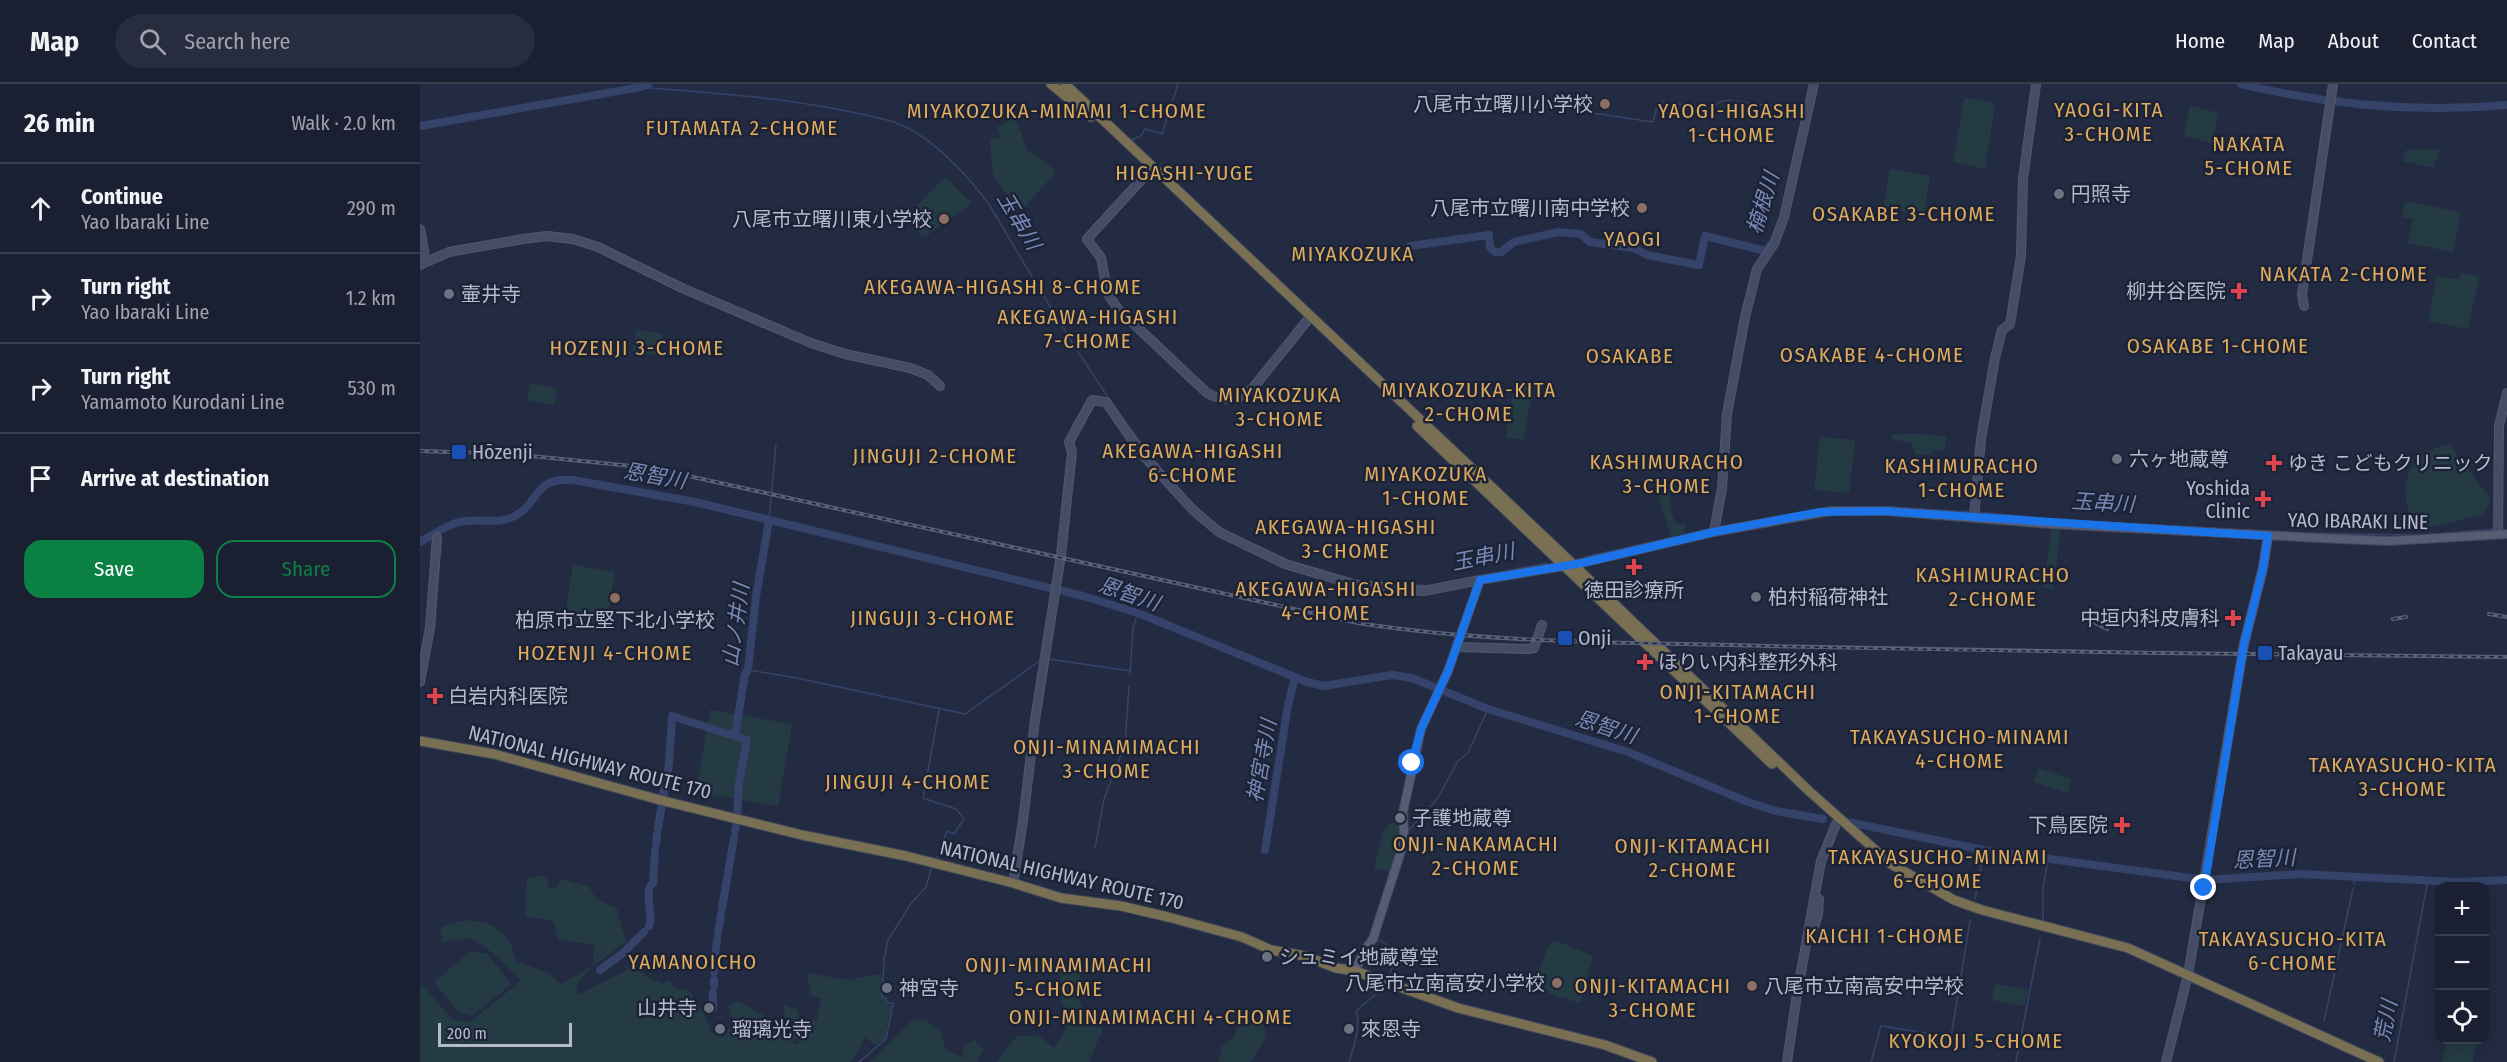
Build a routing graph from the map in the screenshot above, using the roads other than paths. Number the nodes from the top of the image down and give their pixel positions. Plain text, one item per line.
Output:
1 (1051, 84) edge
2 (1058, 84) edge
3 (1065, 84) edge
4 (1072, 84) edge
5 (1814, 84) edge
6 (2036, 84) edge
7 (2333, 84) edge
8 (1095, 117) junction
9 (1151, 169) junction
10 (420, 229) edge
11 (423, 263) edge
12 (2304, 306) dead end
13 (1309, 319) junction
14 (940, 386) dead end
15 (2507, 393) edge
16 (1974, 514) junction
17 (1714, 532) junction
18 (2501, 532) edge
19 (2268, 536) junction
20 (438, 537) dead end
21 (1568, 565) junction
22 (1480, 580) junction
23 (1542, 625) dead end
24 (1457, 647) junction
25 (420, 682) edge
26 (420, 741) edge
27 (1838, 823) junction
28 (1013, 883) junction
29 (1355, 971) junction
30 (2187, 978) junction
31 (1652, 1062) edge
32 (1787, 1062) edge
33 (2166, 1062) edge
34 (2367, 1062) edge
35 (2379, 1062) edge

1 - 8 highway
2 - 8 highway
3 - 8 highway
4 - 8 highway
5 - 17 street
6 - 16 street
7 - 12 street
8 - 9 highway
9 - 13 highway
9 - 13 street
10 - 11 street
11 - 14 street
13 - 21 highway
15 - 18 street
16 - 17 main road, YAO IBARAKI LINE
16 - 19 main road, YAO IBARAKI LINE
17 - 21 main road, YAO IBARAKI LINE
18 - 19 main road, YAO IBARAKI LINE
19 - 30 street
20 - 25 street
21 - 22 main road, YAO IBARAKI LINE
21 - 27 highway
22 - 24 main road
22 - 28 street
23 - 24 street
24 - 29 main road
26 - 28 highway, NATIONAL HIGHWAY ROUTE 170
27 - 30 highway
27 - 32 street
28 - 29 highway, NATIONAL HIGHWAY ROUTE 170
29 - 31 highway, NATIONAL HIGHWAY ROUTE 170
30 - 33 street
30 - 34 highway
30 - 35 highway

